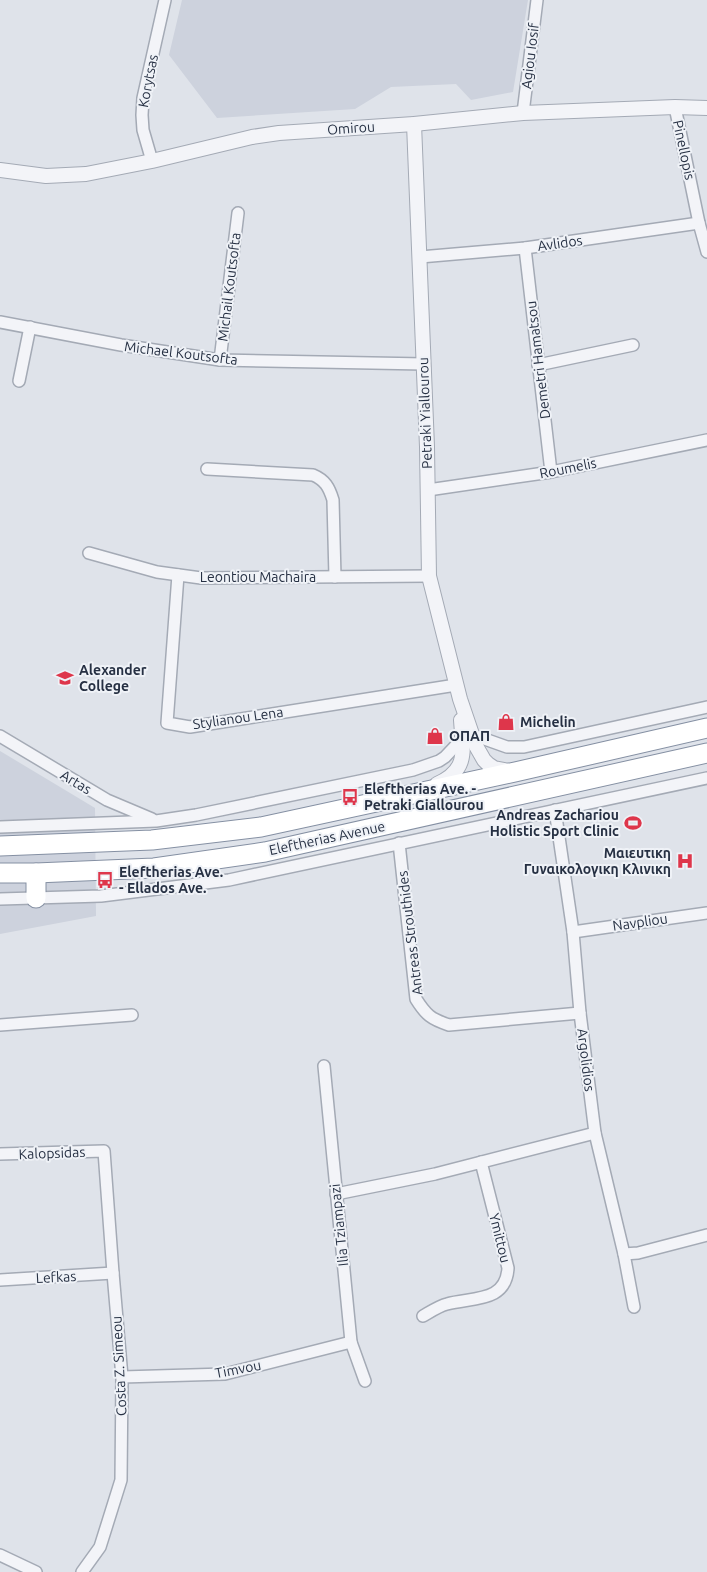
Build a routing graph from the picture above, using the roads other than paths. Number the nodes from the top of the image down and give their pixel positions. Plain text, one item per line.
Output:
1 (165, 0) edge
2 (537, 0) edge
3 (675, 107) junction
4 (707, 108) edge
5 (523, 113) junction
6 (414, 124) junction
7 (152, 161) junction
8 (0, 170) edge
9 (238, 213) dead end
10 (699, 223) junction
11 (525, 248) junction
12 (707, 252) edge
13 (420, 257) junction
14 (0, 322) edge
15 (30, 327) junction
16 (633, 345) dead end
17 (220, 360) junction
18 (424, 364) junction
19 (538, 365) junction
20 (19, 381) dead end
21 (707, 440) edge
22 (207, 469) dead end
23 (551, 472) junction
24 (428, 490) junction
25 (89, 554) dead end
26 (178, 575) junction
27 (429, 576) junction
28 (335, 577) junction
29 (456, 684) junction
30 (707, 707) edge
31 (707, 728) edge
32 (0, 736) edge
33 (467, 738) junction
34 (707, 754) edge
35 (515, 772) junction
36 (707, 778) edge
37 (419, 793) junction
38 (554, 810) junction
39 (156, 821) junction
40 (0, 827) edge
41 (399, 843) junction
42 (0, 846) edge
43 (0, 873) edge
44 (36, 873) junction
45 (36, 898) junction
46 (0, 899) edge
47 (707, 913) edge
48 (573, 932) junction
49 (580, 1013) junction
50 (132, 1015) dead end
51 (0, 1025) edge
52 (324, 1066) dead end
53 (595, 1133) junction
54 (104, 1151) joint
55 (0, 1154) edge
56 (480, 1162) junction
57 (336, 1194) junction
58 (707, 1235) edge
59 (624, 1254) junction
60 (113, 1273) junction
61 (0, 1280) edge
62 (634, 1307) dead end
63 (423, 1316) dead end
64 (351, 1342) junction
65 (122, 1376) junction
66 (365, 1381) dead end
67 (0, 1555) edge
68 (36, 1572) edge
69 (82, 1572) edge

1 - 7 street, Korytsas
2 - 5 street, Agiou Iosif
3 - 4 street, Omirou
3 - 5 street, Omirou
3 - 10 street, Pinellopis
5 - 6 street, Omirou
6 - 7 street, Omirou
6 - 13 street, Petraki Yiallourou
7 - 8 street, Omirou
9 - 17 street, Michail Koutsofta
10 - 11 street, Avlidos
10 - 12 street, Pinellopis
11 - 13 street, Avlidos
11 - 19 street, Demetri Hamatsou
13 - 18 street, Petraki Yiallourou
14 - 15 street, Michael Koutsofta
15 - 17 street, Michael Koutsofta
15 - 20 street
16 - 19 street
17 - 18 street, Michael Koutsofta
18 - 24 street, Petraki Yiallourou
19 - 23 street, Demetri Hamatsou
21 - 23 street, Roumelis
22 - 28 street
23 - 24 street, Roumelis
24 - 27 street, Petraki Yiallourou
25 - 26 street, Leontiou Machaira
26 - 28 street, Leontiou Machaira
26 - 29 street, Stylianou Lena
27 - 28 street, Leontiou Machaira
27 - 29 street, Petraki Yiallourou
29 - 33 street, Petraki Yiallourou
30 - 33 street
31 - 35 highway, Eleftherias Avenue
32 - 39 street, Artas
33 - 35 street, Petraki Yiallourou
33 - 37 street, Petraki Yiallourou
33 - 39 street
34 - 44 highway, Eleftherias Avenue
35 - 37 highway, Eleftherias Avenue
36 - 38 street
37 - 42 highway, Eleftherias Avenue
38 - 41 street
38 - 48 street, Argolidios
39 - 40 street
41 - 45 street
41 - 49 street, Antreas Strouthides
43 - 44 highway, Eleftherias Avenue
44 - 45 highway
45 - 46 street
47 - 48 street, Navpliou
48 - 49 street, Argolidios
49 - 53 street, Argolidios
50 - 51 street
52 - 57 street, Ilia Tziampazi
53 - 56 street
53 - 59 street, Argolidios
54 - 55 street, Kalopsidas
54 - 60 street, Costa Z. Simeou
56 - 57 street
56 - 63 street, Ymittou
57 - 64 street, Ilia Tziampazi
58 - 59 street
59 - 62 street, Argolidios
60 - 61 street, Lefkas
60 - 65 street, Costa Z. Simeou
64 - 65 street, Timvou
64 - 66 street, Ilia Tziampazi
65 - 69 street, Costa Z. Simeou
67 - 68 street

